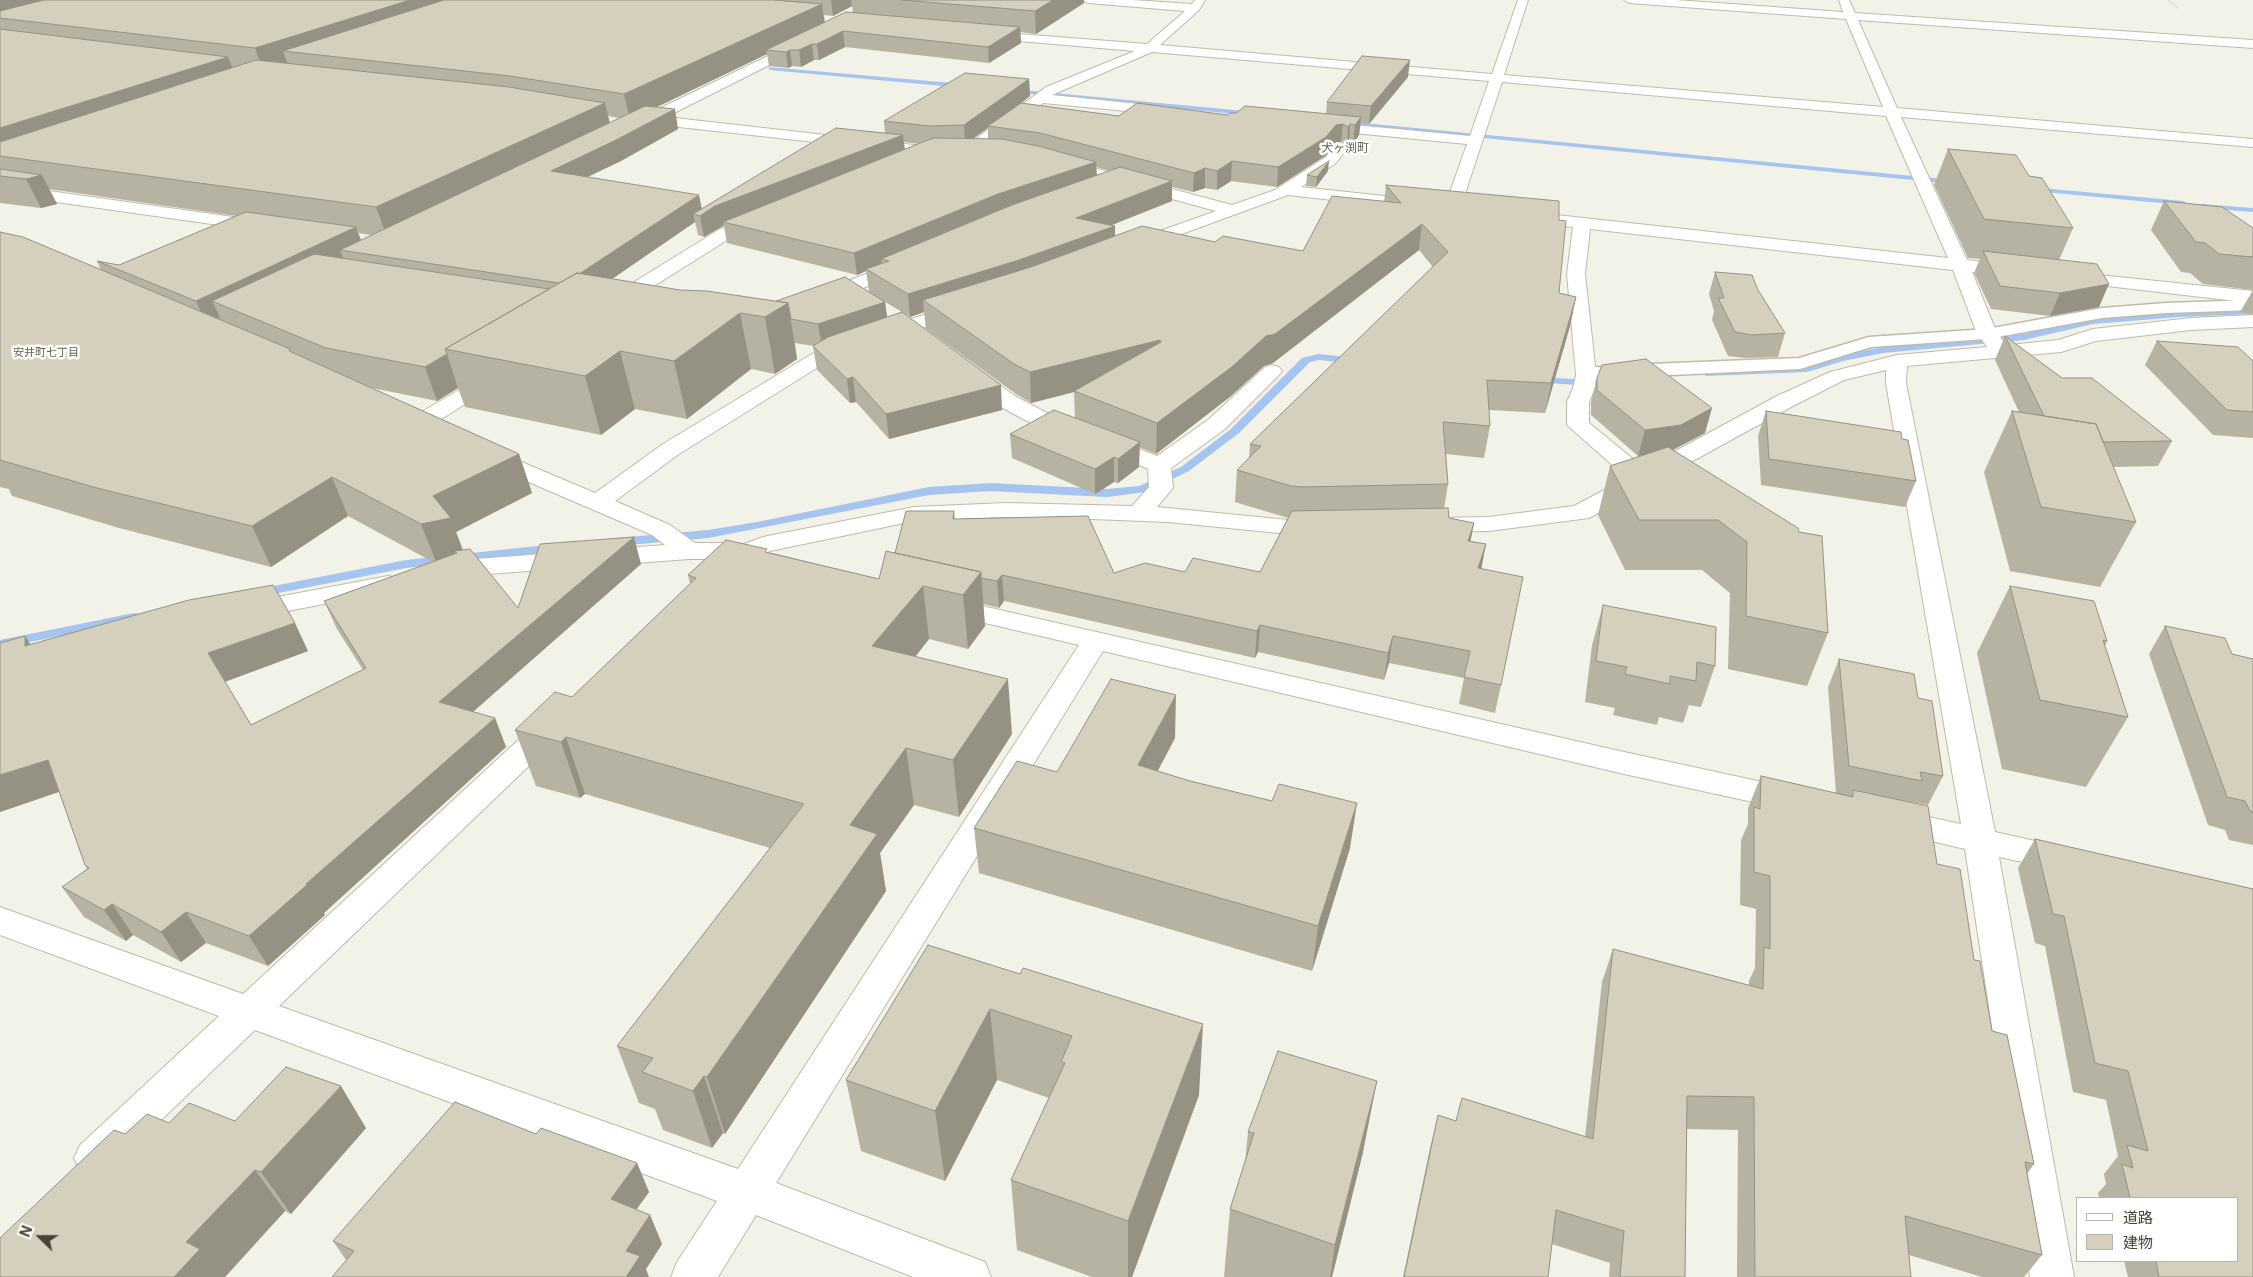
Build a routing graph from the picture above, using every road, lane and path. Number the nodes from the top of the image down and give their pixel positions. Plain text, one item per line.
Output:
1 (1088, 0) edge
2 (1523, 0) edge
3 (1629, 0) edge
4 (1844, 0) edge
5 (1198, 4) edge
6 (1851, 15) junction
7 (968, 33) edge
8 (818, 36) edge
9 (2253, 44) edge
10 (1149, 48) junction
11 (1496, 79) junction
12 (1038, 98) junction
13 (1177, 112) edge
14 (1893, 112) junction
15 (649, 119) junction
16 (1307, 124) edge
17 (628, 127) edge
18 (1476, 141) junction
19 (2253, 143) edge
20 (1340, 148) dead end
21 (970, 150) junction
22 (995, 151) edge
23 (932, 152) junction
24 (1049, 161) edge
25 (896, 166) edge
26 (1120, 180) junction
27 (0, 189) edge
28 (1094, 189) edge
29 (1284, 190) junction
30 (1452, 209) junction
31 (1232, 210) junction
32 (1472, 211) edge
33 (1512, 215) edge
34 (771, 216) edge
35 (1582, 223) junction
36 (274, 228) edge
37 (1116, 254) edge
38 (918, 258) edge
39 (1960, 265) junction
40 (2028, 272) edge
41 (2057, 276) edge
42 (2253, 297) edge
43 (980, 303) edge
44 (2253, 305) edge
45 (606, 319) edge
46 (2253, 321) edge
47 (916, 332) junction
48 (1995, 342) junction
49 (798, 350) dead end
50 (824, 355) junction
51 (954, 361) edge
52 (1897, 361) junction
53 (504, 371) edge
54 (1272, 371) dead end
55 (1585, 378) junction
56 (443, 437) edge
57 (470, 448) edge
58 (1160, 475) junction
59 (1643, 478) junction
60 (597, 503) junction
61 (1138, 514) junction
62 (1419, 526) edge
63 (1349, 527) edge
64 (686, 548) junction
65 (734, 557) junction
66 (782, 568) edge
67 (701, 585) edge
68 (925, 600) edge
69 (221, 615) edge
70 (1096, 640) junction
71 (572, 707) edge
72 (1816, 805) edge
73 (1874, 817) edge
74 (1980, 840) junction
75 (2093, 866) edge
76 (0, 921) edge
77 (248, 1012) junction
78 (71, 1179) edge
79 (746, 1192) junction
80 (693, 1277) edge
81 (968, 1277) edge
82 (2052, 1277) edge

1 - 5 street
2 - 11 street
3 - 6 street
4 - 6 street
5 - 10 street
6 - 9 street
6 - 14 street
7 - 10 street
8 - 15 street
10 - 11 street
10 - 12 street
11 - 14 street
11 - 18 street
12 - 13 street
12 - 21 street
14 - 19 street
14 - 39 street
15 - 17 street
15 - 23 street
16 - 18 street
18 - 30 street
20 - 29 street
21 - 22 street
21 - 23 street
23 - 25 street
24 - 26 street
26 - 28 street
26 - 31 street
27 - 36 street
29 - 30 street
29 - 31 street
30 - 32 street
31 - 37 street
33 - 35 street
34 - 45 street
35 - 39 street
35 - 55 street
38 - 47 street
39 - 40 street
39 - 48 street
41 - 42 street
43 - 47 street
44 - 48 lane
46 - 48 street
47 - 50 street
48 - 52 street
48 - 55 lane
49 - 50 street
50 - 60 street
51 - 58 street
52 - 59 street
52 - 74 street
53 - 56 street
54 - 58 street
55 - 59 street
57 - 60 street
58 - 61 street
59 - 62 street
60 - 64 street
61 - 63 street
61 - 65 street
64 - 65 street
64 - 69 street
65 - 66 street
65 - 67 street
68 - 70 street
70 - 72 street
70 - 79 street
71 - 77 street
73 - 74 street
74 - 75 street
74 - 82 street
76 - 77 street
77 - 78 street
77 - 79 street
79 - 80 street
79 - 81 street

